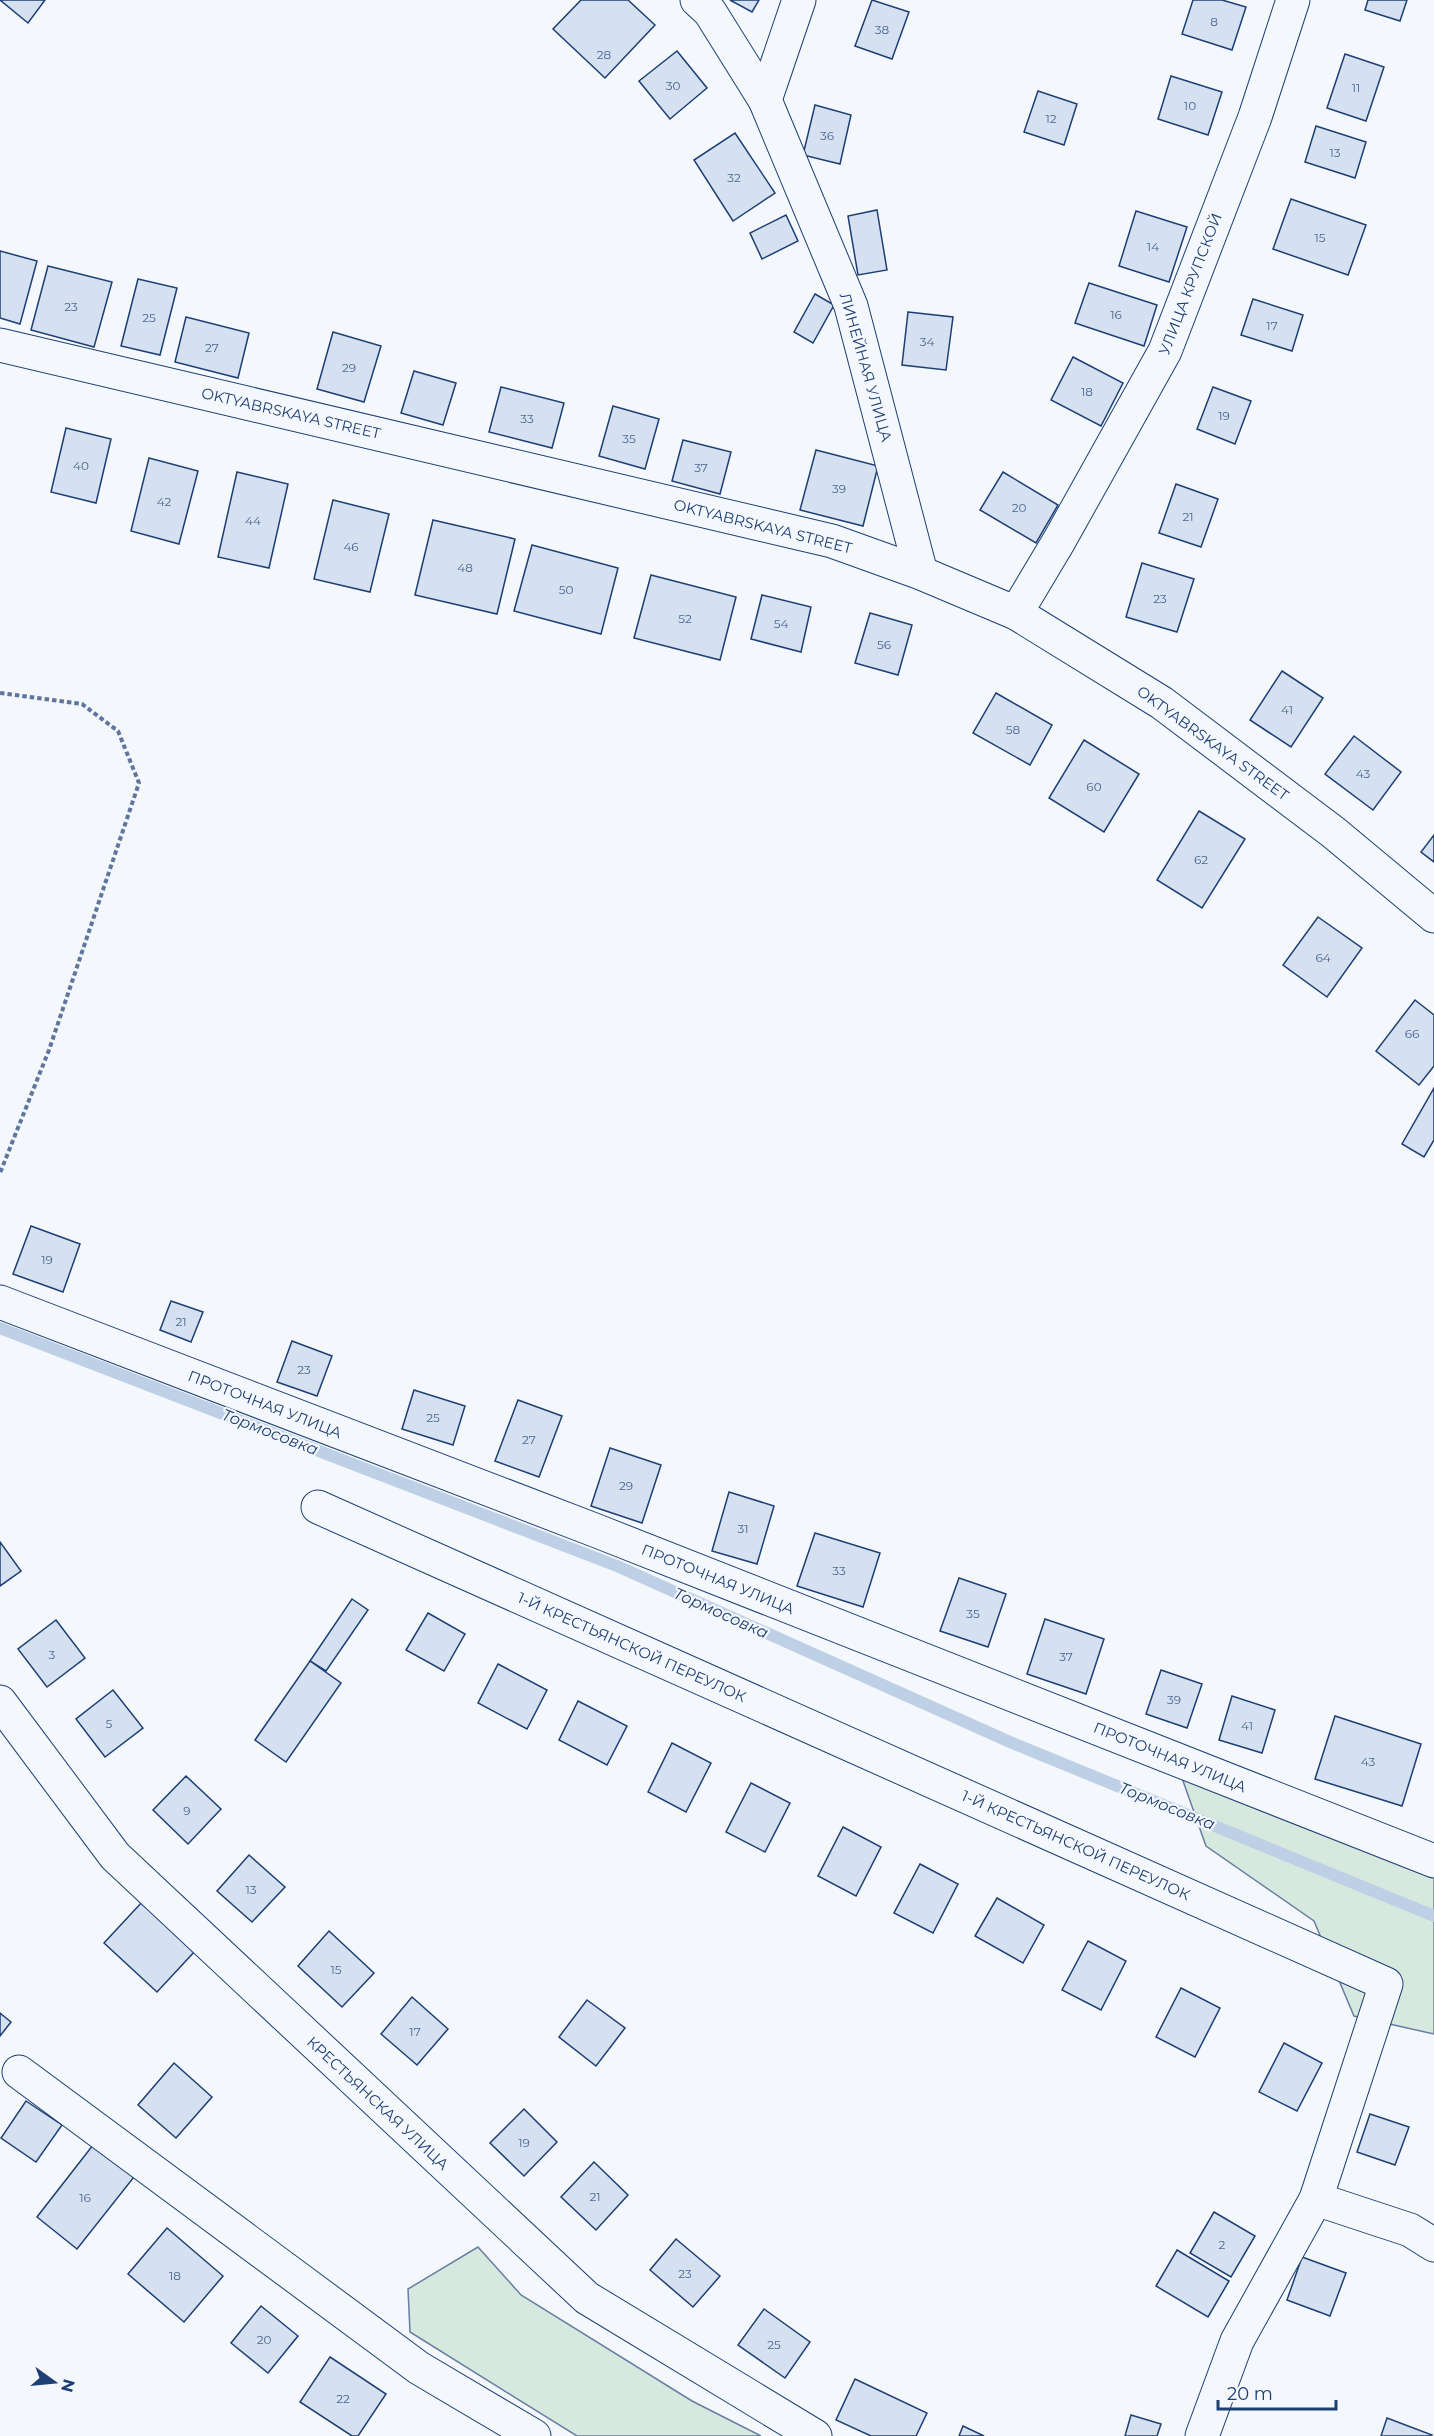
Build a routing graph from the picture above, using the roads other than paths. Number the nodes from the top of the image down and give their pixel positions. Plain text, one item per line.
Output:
1 (697, 0) edge
2 (799, 0) edge
3 (1293, 0) edge
4 (765, 100) junction
5 (0, 345) edge
6 (921, 573) junction
7 (1016, 614) junction
8 (1434, 916) edge
9 (0, 1302) edge
10 (318, 1507) dead end
11 (0, 1702) edge
12 (1434, 1861) edge
13 (19, 2072) dead end
14 (1316, 2199) junction
15 (1434, 2245) edge
16 (534, 2436) edge
17 (815, 2436) edge
18 (1202, 2436) edge

1 - 4 street, ЛИНЕЙНАЯ УЛИЦА
2 - 4 street
3 - 7 street, УЛИЦА КРУПСКОЙ
4 - 6 street, ЛИНЕЙНАЯ УЛИЦА
5 - 6 street, OKTYABRSKAYA STREET
6 - 7 street, OKTYABRSKAYA STREET
7 - 8 street, OKTYABRSKAYA STREET
9 - 12 street, ПРОТОЧНАЯ УЛИЦА
10 - 14 street, 1-Й КРЕСТЬЯНСКОЙ ПЕРЕУЛОК
11 - 17 street, КРЕСТЬЯНСКАЯ УЛИЦА
13 - 16 street
14 - 15 street
14 - 18 street, 1-Й КРЕСТЬЯНСКОЙ ПЕРЕУЛОК

